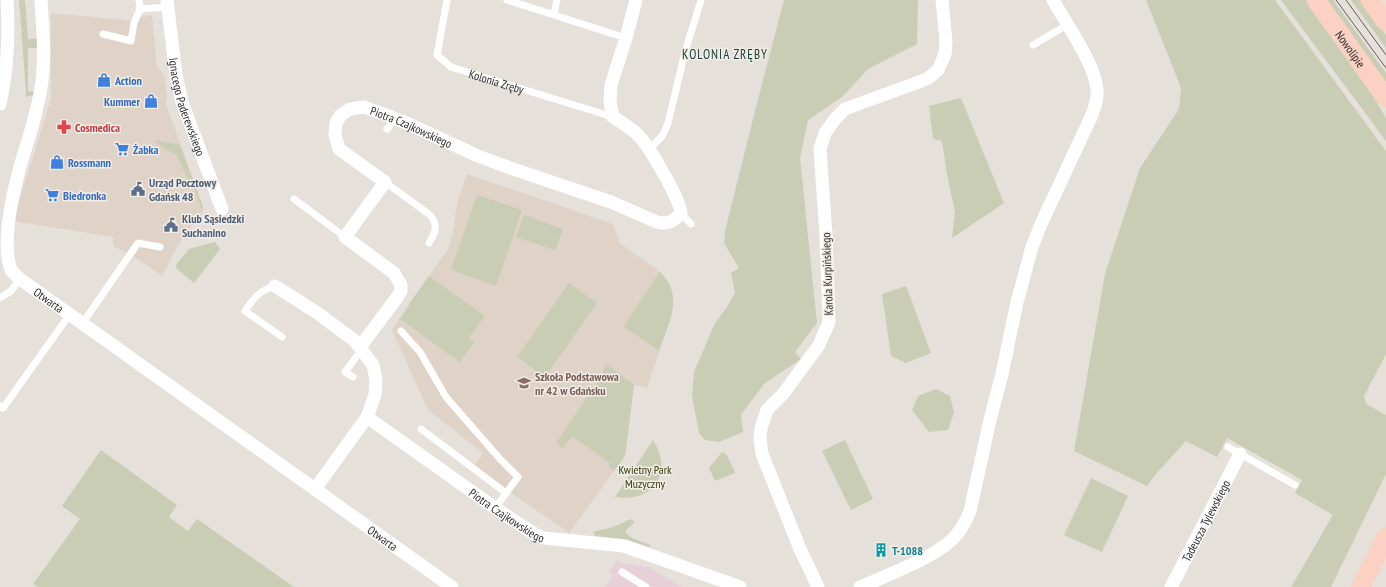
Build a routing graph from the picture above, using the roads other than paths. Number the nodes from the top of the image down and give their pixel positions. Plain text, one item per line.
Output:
1 (8, 0) edge
2 (41, 0) edge
3 (139, 0) edge
4 (447, 0) edge
5 (507, 0) edge
6 (557, 0) edge
7 (636, 0) edge
8 (700, 0) edge
9 (942, 0) edge
10 (1053, 0) edge
11 (1316, 0) edge
12 (1370, 0) edge
13 (167, 3) edge
14 (140, 9) junction
15 (554, 14) junction
16 (1386, 22) edge
17 (1067, 25) junction
18 (103, 34) dead end
19 (626, 38) junction
20 (1033, 45) dead end
21 (1386, 98) edge
22 (0, 104) edge
23 (614, 117) junction
24 (649, 150) junction
25 (385, 182) junction
26 (294, 199) dead end
27 (222, 209) dead end
28 (681, 213) junction
29 (691, 224) dead end
30 (345, 237) junction
31 (429, 243) dead end
32 (160, 247) dead end
33 (20, 279) junction
34 (275, 286) joint
35 (0, 298) edge
36 (70, 314) junction
37 (82, 324) junction
38 (401, 331) dead end
39 (282, 337) dead end
40 (361, 348) junction
41 (353, 378) dead end
42 (0, 406) edge
43 (367, 418) junction
44 (421, 429) dead end
45 (1228, 447) dead end
46 (1240, 454) junction
47 (1296, 485) dead end
48 (315, 488) junction
49 (506, 493) junction
50 (495, 508) junction
51 (1386, 537) edge
52 (622, 572) dead end
53 (452, 587) edge
54 (646, 587) edge
55 (740, 587) edge
56 (818, 587) edge
57 (860, 587) edge
58 (1171, 587) edge
59 (1362, 587) edge

1 - 22 street
2 - 33 street, Otwarta
3 - 14 lane
4 - 23 lane, Kolonia Zręby
5 - 15 lane
6 - 15 lane
7 - 19 street
8 - 24 lane
9 - 56 street, Karola Kurpińskiego
10 - 17 street
11 - 21 main road, Nowolipie
12 - 16 main road
13 - 14 lane
13 - 27 street, Ignacego Paderewskiego
14 - 18 lane
15 - 19 lane
17 - 20 lane
17 - 57 street
19 - 23 street
23 - 24 street, Kolonia Zręby
24 - 28 street, Kolonia Zręby
25 - 28 street, Piotra Czajkowskiego
25 - 30 street
25 - 31 lane
26 - 30 lane
28 - 29 lane
30 - 40 street
32 - 37 lane
33 - 35 lane
33 - 36 street, Otwarta
34 - 39 lane
34 - 40 street
36 - 37 street, Otwarta
36 - 42 lane
37 - 48 street, Otwarta
38 - 49 lane
40 - 41 lane
40 - 43 street
43 - 48 street
43 - 50 street, Piotra Czajkowskiego
44 - 49 lane
45 - 46 lane
46 - 47 lane
46 - 58 street, Tadeusza Tylewskiego
48 - 53 street, Otwarta
49 - 50 lane
50 - 55 street, Piotra Czajkowskiego
51 - 59 main road
52 - 54 lane

